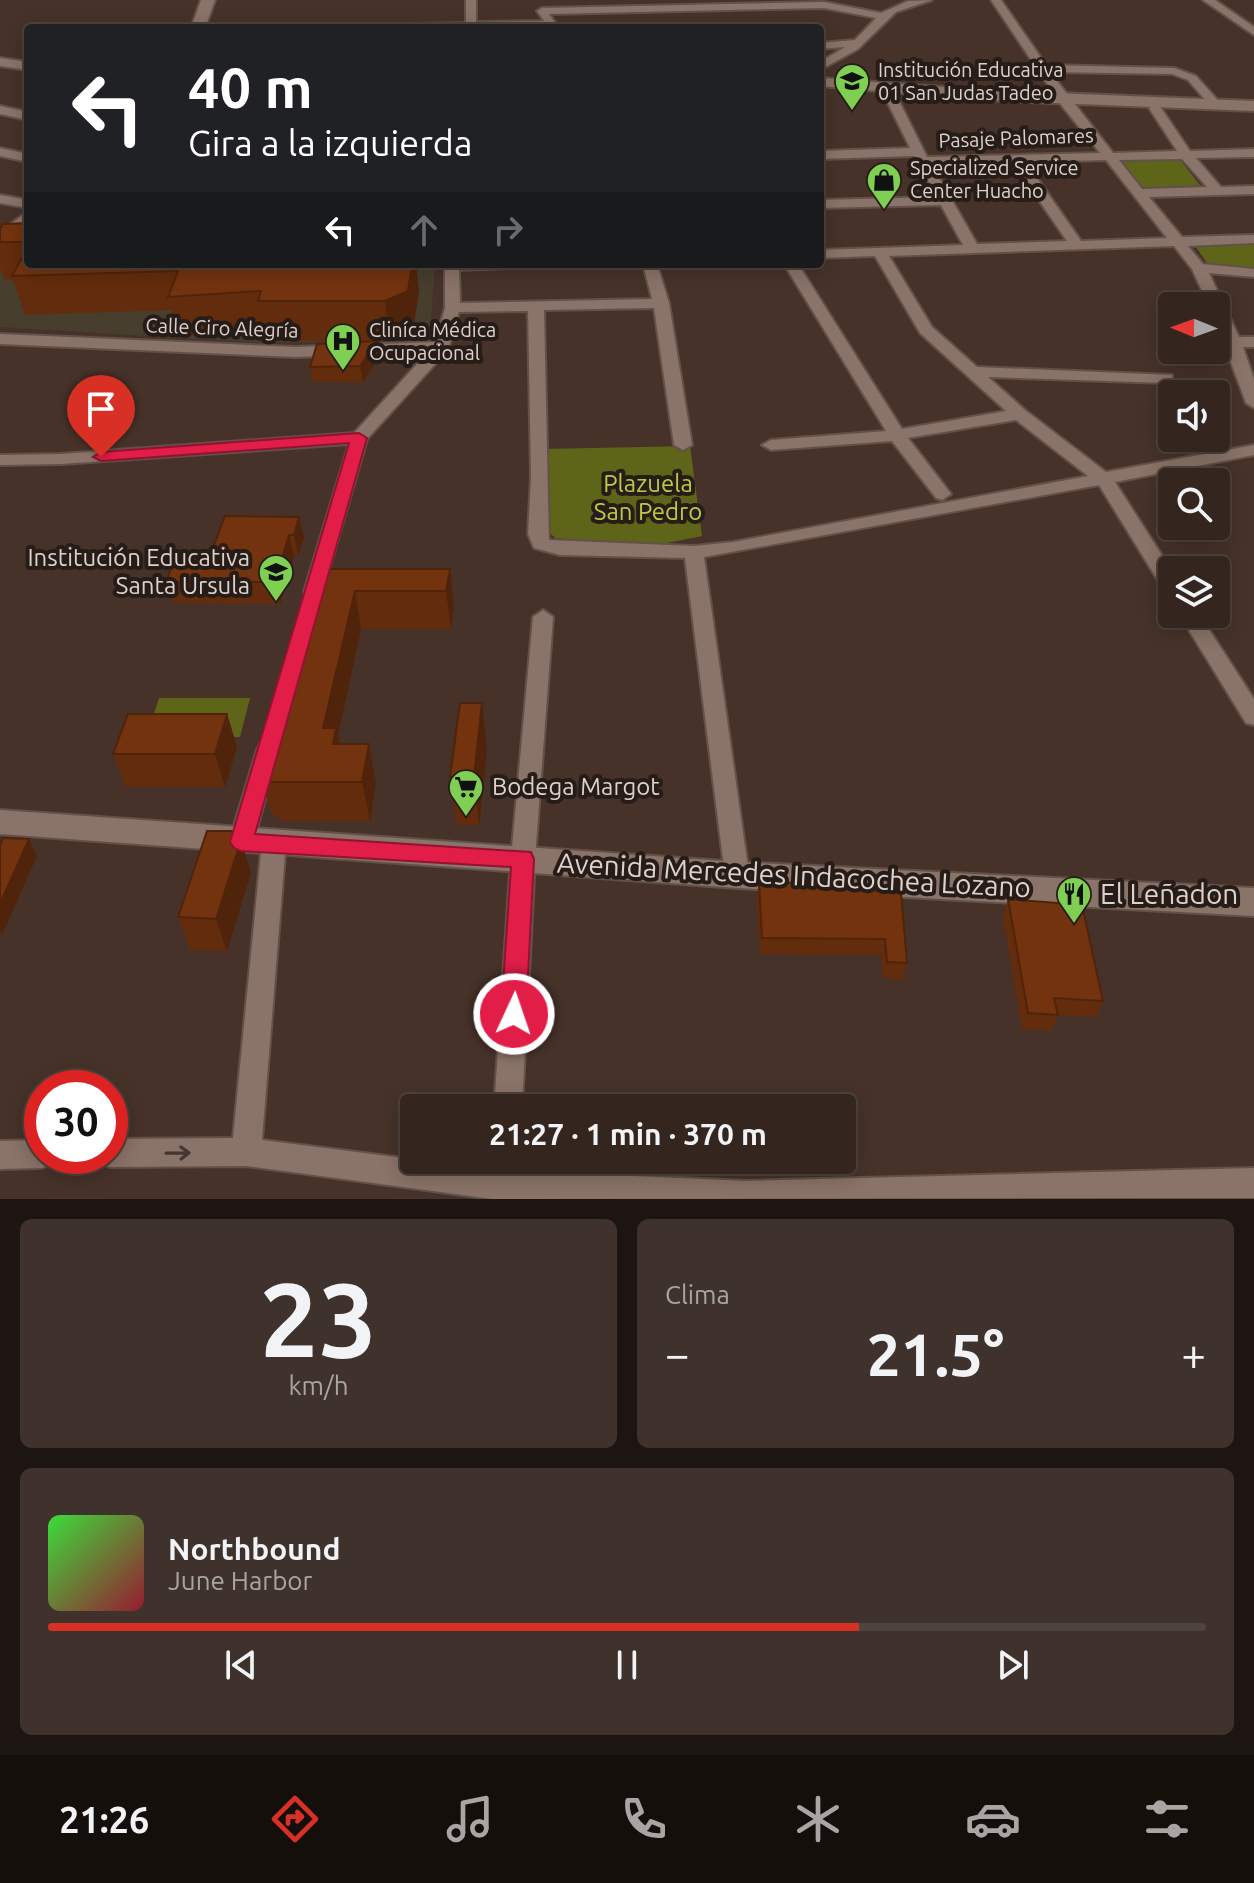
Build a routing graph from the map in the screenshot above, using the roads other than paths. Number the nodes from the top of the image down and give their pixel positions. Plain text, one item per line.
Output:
1 (208, 0) edge
2 (459, 0) edge
3 (471, 0) edge
4 (927, 0) edge
5 (996, 0) edge
6 (1208, 0) edge
7 (718, 3) edge
8 (880, 16) junction
9 (199, 24) edge
10 (464, 24) edge
11 (466, 24) edge
12 (551, 24) edge
13 (1253, 30) edge
14 (859, 42) junction
15 (824, 46) edge
16 (0, 64) edge
17 (824, 64) edge
18 (24, 67) edge
19 (1041, 68) junction
20 (824, 84) edge
21 (887, 90) junction
22 (1064, 101) junction
23 (1217, 106) junction
24 (1155, 108) junction
25 (1254, 108) edge
26 (0, 110) edge
27 (24, 115) edge
28 (0, 152) edge
29 (1254, 153) edge
30 (824, 155) edge
31 (1109, 155) junction
32 (921, 156) junction
33 (1187, 156) junction
34 (24, 157) edge
35 (1016, 158) junction
36 (1254, 190) edge
37 (1217, 191) junction
38 (1140, 193) junction
39 (0, 199) edge
40 (946, 201) junction
41 (24, 203) edge
42 (824, 204) edge
43 (24, 218) edge
44 (0, 239) edge
45 (1254, 239) edge
46 (1179, 242) junction
47 (1077, 245) junction
48 (973, 249) junction
49 (880, 253) junction
50 (824, 254) edge
51 (452, 268) edge
52 (651, 268) edge
53 (793, 268) edge
54 (1199, 268) junction
55 (1254, 273) edge
56 (661, 303) junction
57 (536, 307) junction
58 (453, 308) junction
59 (0, 339) edge
60 (1233, 342) junction
61 (1254, 342) edge
62 (442, 347) junction
63 (973, 372) junction
64 (1166, 378) dead end
65 (1254, 403) edge
66 (1019, 414) junction
67 (897, 435) junction
68 (359, 438) junction
69 (683, 445) dead end
70 (771, 445) dead end
71 (1254, 450) edge
72 (0, 460) edge
73 (1106, 481) junction
74 (942, 494) dead end
75 (694, 552) junction
76 (1158, 565) edge
77 (307, 617) edge
78 (543, 617) dead end
79 (1198, 628) edge
80 (1254, 717) edge
81 (272, 737) edge
82 (0, 822) edge
83 (241, 842) junction
84 (274, 842) junction
85 (523, 859) junction
86 (737, 875) junction
87 (1254, 902) edge
88 (509, 1094) edge
89 (246, 1152) junction
90 (128, 1153) edge
91 (24, 1154) edge
92 (0, 1155) edge
93 (504, 1181) edge
94 (1254, 1183) edge

1 - 9 street
2 - 10 street
3 - 11 street
4 - 8 street
5 - 19 street
6 - 13 street
7 - 8 street
7 - 12 street
8 - 14 street
14 - 15 street
14 - 17 street
16 - 18 street
19 - 22 street
19 - 23 street
20 - 21 street
21 - 22 street
21 - 32 street
22 - 23 street
22 - 24 street
22 - 31 street
23 - 25 street
24 - 25 street
24 - 33 street
26 - 27 street
28 - 34 street
29 - 33 street, Pasaje Palomares
30 - 32 street, Pasaje Palomares
31 - 33 street, Pasaje Palomares
31 - 35 street, Pasaje Palomares
31 - 38 street
32 - 35 street, Pasaje Palomares
32 - 40 street
33 - 37 street
35 - 47 street
36 - 37 street
37 - 38 street
38 - 46 street
39 - 41 street
40 - 42 street
40 - 48 street
43 - 44 street
45 - 46 street
46 - 47 street
46 - 54 street
47 - 48 street
48 - 49 street
49 - 50 street
49 - 63 street
51 - 58 street
52 - 56 street
53 - 67 street
54 - 55 street
54 - 60 street
56 - 57 street
56 - 69 street
57 - 58 street
57 - 75 street
58 - 62 street
59 - 62 street, Calle Ciro Alegría
60 - 61 street
60 - 65 street
62 - 68 street
63 - 64 street
63 - 66 street
66 - 67 street
66 - 73 street
67 - 70 street
67 - 74 street
68 - 72 street
68 - 77 street
71 - 73 street
73 - 75 street
73 - 76 street
75 - 86 street
78 - 85 street
79 - 80 street
81 - 83 street
82 - 83 street, Avenida Mercedes Indacochea Lozano
83 - 84 street, Avenida Mercedes Indacochea Lozano
84 - 85 street, Avenida Mercedes Indacochea Lozano
84 - 89 street
85 - 86 street, Avenida Mercedes Indacochea Lozano
85 - 88 street
86 - 87 street, Avenida Mercedes Indacochea Lozano
90 -> 89 street
89 - 93 street
91 - 92 street
93 - 94 street

